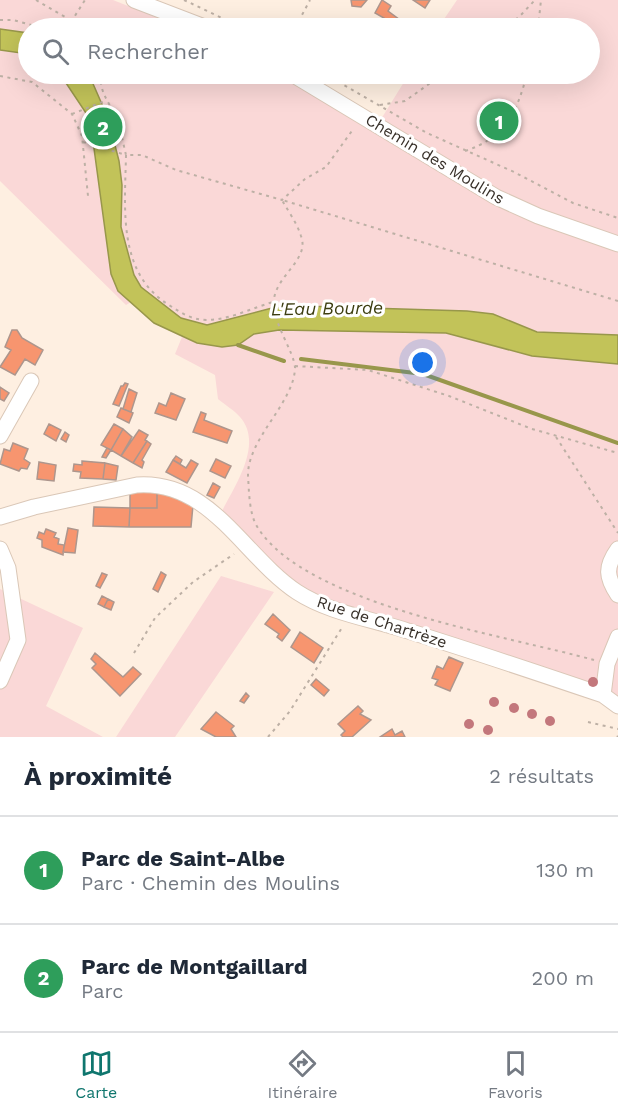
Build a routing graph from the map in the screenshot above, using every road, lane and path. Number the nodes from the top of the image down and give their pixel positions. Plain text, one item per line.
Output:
1 (36, 0) edge
2 (86, 0) edge
3 (134, 0) edge
4 (183, 0) edge
5 (310, 0) edge
6 (535, 0) edge
7 (541, 0) edge
8 (64, 18) edge
9 (73, 18) edge
10 (181, 18) edge
11 (222, 18) edge
12 (300, 18) edge
13 (518, 18) edge
14 (539, 18) edge
15 (0, 20) edge
16 (18, 21) edge
17 (0, 76) edge
18 (18, 79) edge
19 (34, 84) edge
20 (102, 84) edge
21 (309, 84) edge
22 (342, 84) edge
23 (429, 84) edge
24 (524, 84) edge
25 (105, 101) junction
26 (378, 105) junction
27 (72, 114) junction
28 (363, 115) junction
29 (82, 142) junction
30 (465, 151) junction
31 (126, 155) junction
32 (88, 196) dead end
33 (282, 200) junction
34 (618, 218) edge
35 (618, 244) edge
36 (618, 301) edge
37 (273, 302) junction
38 (295, 366) junction
39 (31, 381) dead end
40 (0, 436) edge
41 (556, 437) junction
42 (618, 453) edge
43 (0, 518) edge
44 (618, 533) edge
45 (245, 544) junction
46 (0, 549) edge
47 (618, 549) edge
48 (618, 595) edge
49 (351, 613) junction
50 (618, 637) edge
51 (134, 652) dead end
52 (607, 664) junction
53 (0, 681) edge
54 (603, 695) junction
55 (618, 706) edge
56 (588, 722) dead end
57 (618, 729) edge
58 (268, 737) edge

1 - 8 path
2 - 9 path
3 - 10 street
4 - 11 path
5 - 12 path
6 - 13 path
7 - 14 path
15 - 16 path
17 - 18 path
19 - 27 path
20 - 25 path
21 - 28 street, Chemin des Moulins
22 - 26 path
23 - 26 path
24 - 30 path
25 - 27 path
25 - 31 path
26 - 30 path
27 - 29 path
28 - 33 path
28 - 35 street, Chemin des Moulins
29 - 31 path
29 - 32 path
30 - 34 path
31 - 33 path
31 - 37 path
33 - 36 path
33 - 37 path
37 - 38 path
38 - 41 path
38 - 52 path
39 - 40 street
41 - 42 path
41 - 44 path
43 - 45 street, Rue de Chartrèze
45 - 49 street, Rue de Chartrèze
45 - 51 path
46 - 53 street
47 - 48 street
49 - 54 street, Rue de Chartrèze
49 - 58 path
50 - 52 street
52 - 54 street
54 - 55 street, Rue de Chartrèze
56 - 57 path

